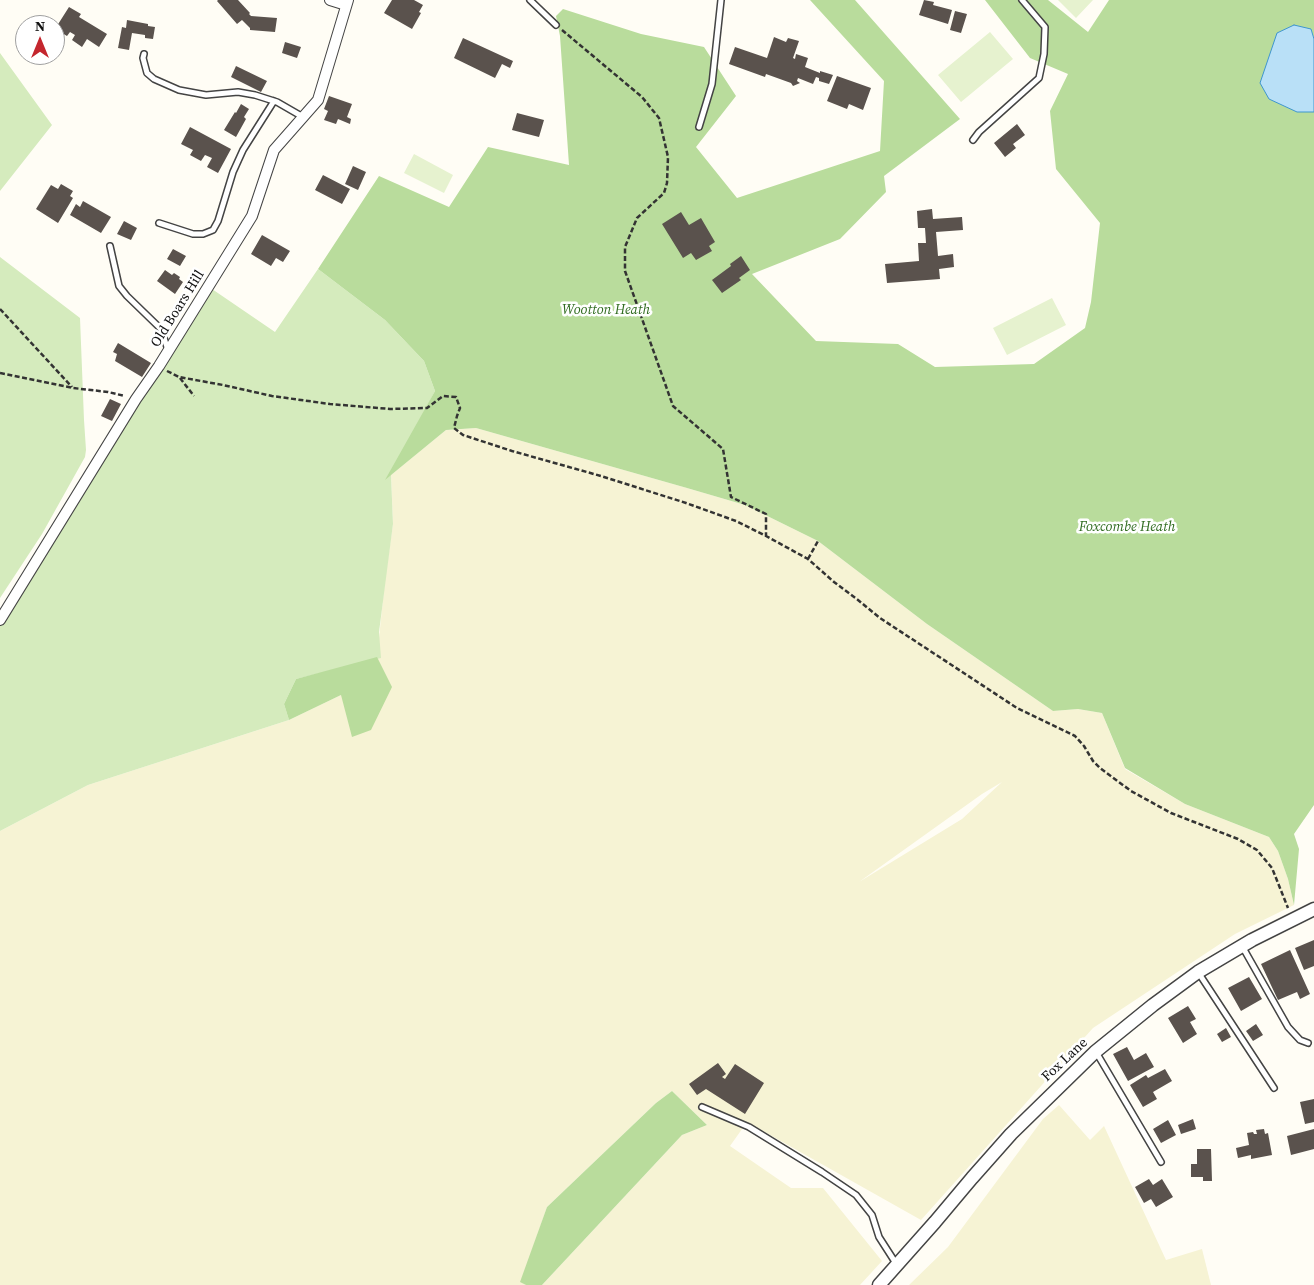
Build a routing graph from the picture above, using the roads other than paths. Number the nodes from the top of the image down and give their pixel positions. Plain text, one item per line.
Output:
1 (330, 0) edge
2 (530, 0) edge
3 (721, 0) edge
4 (1022, 0) edge
5 (347, 3) edge
6 (556, 25) road end
7 (144, 54) dead end
8 (274, 101) junction
9 (303, 117) junction
10 (699, 127) dead end
11 (973, 140) dead end
12 (159, 223) dead end
13 (110, 246) dead end
14 (168, 350) junction
15 (0, 620) edge
16 (1314, 909) edge
17 (1242, 946) junction
18 (1198, 972) junction
19 (1308, 1044) dead end
20 (1096, 1052) junction
21 (1274, 1088) dead end
22 (702, 1107) dead end
23 (1161, 1162) dead end
24 (897, 1266) junction
25 (879, 1285) edge

1 - 5 street
2 - 6 lane
3 - 10 lane
4 - 11 lane
5 - 9 street, Old Boars Hill
7 - 8 lane
8 - 9 lane
8 - 12 lane
9 - 14 street, Old Boars Hill
13 - 14 lane
14 - 15 street, Old Boars Hill
16 - 17 street, Fox Lane
17 - 18 street, Fox Lane
17 - 19 lane
18 - 20 street, Fox Lane
18 - 21 lane
20 - 23 lane
20 - 24 street, Fox Lane
22 - 24 lane
24 - 25 street, Fox Lane

